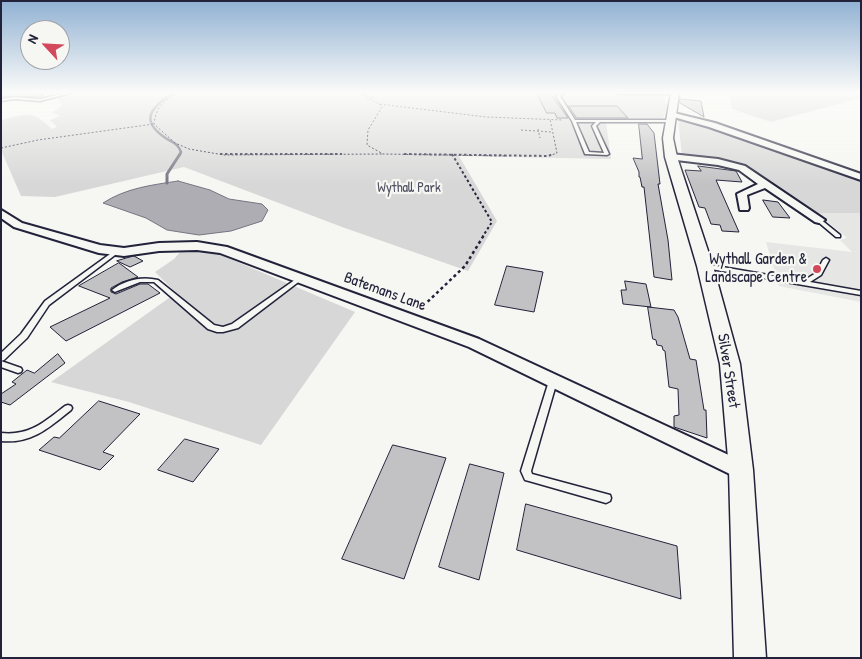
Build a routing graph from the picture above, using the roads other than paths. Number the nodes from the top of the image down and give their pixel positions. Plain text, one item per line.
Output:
1 (575, 124) edge
2 (596, 124) edge
3 (670, 124) edge
4 (706, 124) edge
5 (671, 157) junction
6 (861, 177) edge
7 (766, 184) junction
8 (744, 208) dead end
9 (1, 213) edge
10 (819, 220) joint
11 (838, 236) dead end
12 (117, 251) junction
13 (826, 260) dead end
14 (705, 266) junction
15 (299, 279) junction
16 (804, 283) junction
17 (115, 290) dead end
18 (861, 294) edge
19 (1, 358) edge
20 (1, 364) edge
21 (18, 370) dead end
22 (553, 381) junction
23 (68, 408) dead end
24 (1, 437) edge
25 (741, 470) junction
26 (606, 498) dead end
27 (750, 658) edge

1 - 2 lane
3 - 5 street, Silver Street
4 - 6 street
5 - 7 street
5 - 14 street, Silver Street
7 - 8 street
7 - 10 street
9 - 12 street, Batemans Lane
10 - 11 lane
12 - 15 street, Batemans Lane
12 - 19 lane
13 - 16 lane
14 - 16 lane
14 - 25 street, Silver Street
15 - 17 lane
15 - 22 street, Batemans Lane
16 - 18 lane
20 - 21 lane
22 - 25 street, Batemans Lane
22 - 26 lane
23 - 24 lane
25 - 27 street, Silver Street

